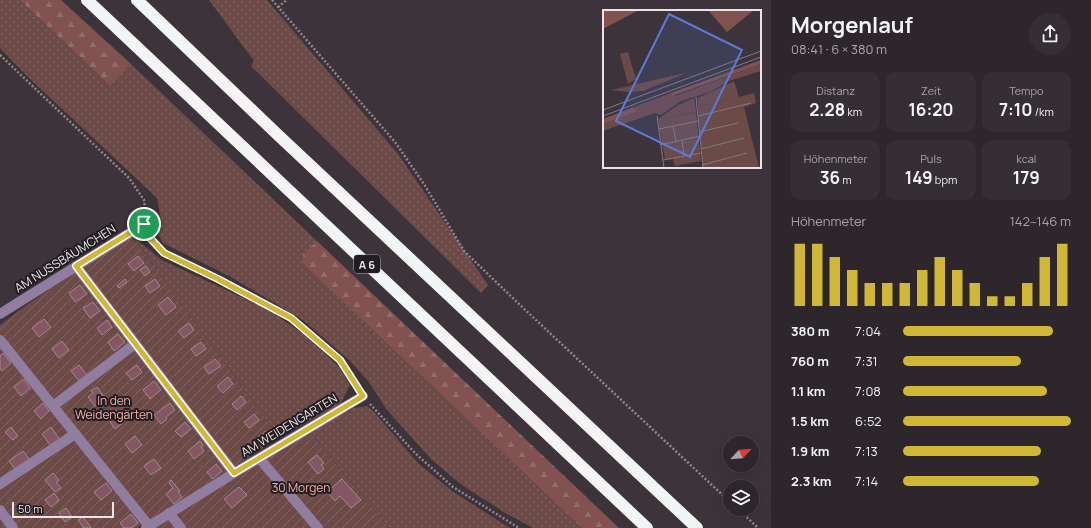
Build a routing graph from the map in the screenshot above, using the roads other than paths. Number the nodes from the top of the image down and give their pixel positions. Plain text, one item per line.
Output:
1 (87, 0) edge
2 (137, 0) edge
3 (144, 224) road end
4 (76, 266) junction
5 (0, 314) edge
6 (0, 340) edge
7 (135, 344) junction
8 (363, 396) road end
9 (53, 406) junction
10 (75, 434) junction
11 (259, 458) junction
12 (234, 473) junction
13 (0, 484) edge
14 (0, 510) edge
15 (169, 513) junction
16 (148, 527) edge
17 (13, 528) edge
18 (181, 528) edge
19 (318, 528) edge
20 (647, 528) edge
21 (697, 528) edge

1 - 20 highway, A 6
2 - 21 highway
3 - 4 street, AM NUSSBÄUMCHEN
4 - 5 street, AM NUSSBÄUMCHEN
4 - 7 street
6 - 9 street
7 - 9 street
7 - 12 street
8 - 11 street, AM WEIDENGARTEN
9 - 10 street
10 - 13 street
10 - 16 street
11 - 12 street, AM WEIDENGARTEN
11 - 19 street
12 - 15 street, AM WEIDENGARTEN
14 - 17 street
15 - 16 street, AM WEIDENGARTEN
15 - 18 street

